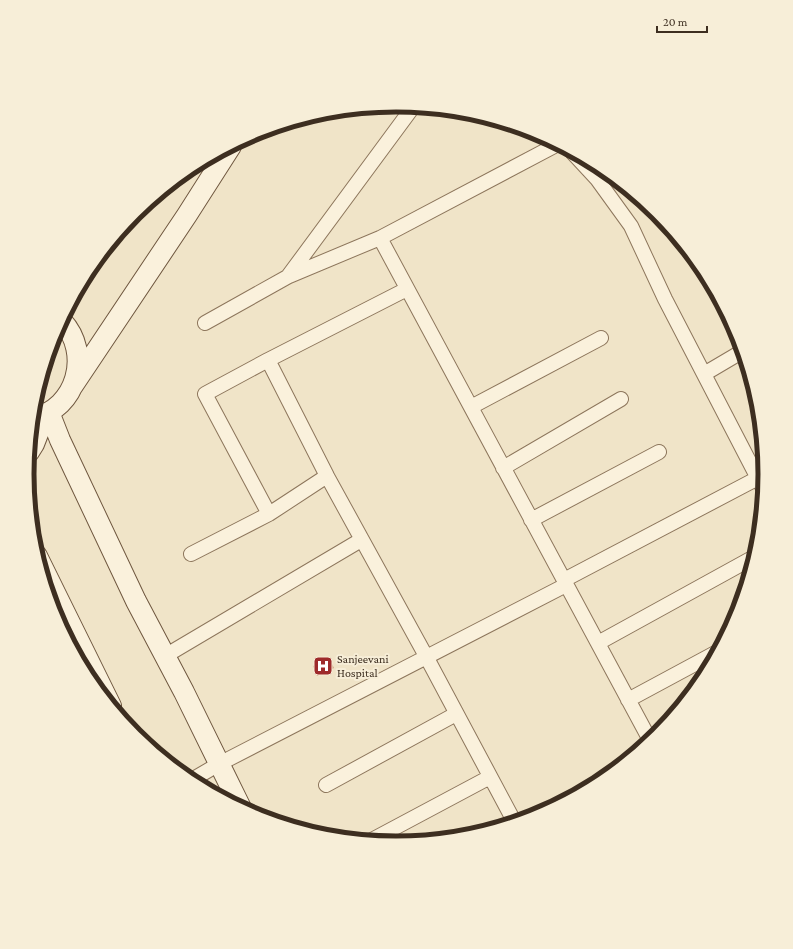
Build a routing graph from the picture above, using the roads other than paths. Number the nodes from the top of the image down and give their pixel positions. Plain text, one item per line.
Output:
1 (408, 112) edge
2 (552, 147) edge
3 (225, 155) edge
4 (583, 164) edge
5 (604, 178) edge
6 (597, 179) junction
7 (380, 238) junction
8 (289, 276) junction
9 (407, 289) junction
10 (205, 323) dead end
11 (66, 326) edge
12 (601, 338) dead end
13 (738, 354) edge
14 (268, 360) junction
15 (704, 374) junction
16 (72, 387) junction
17 (621, 399) dead end
18 (471, 408) junction
19 (43, 414) edge
20 (36, 437) edge
21 (659, 452) dead end
22 (503, 468) junction
23 (327, 476) junction
24 (759, 480) edge
25 (759, 485) edge
26 (269, 514) junction
27 (531, 520) junction
28 (361, 540) junction
29 (191, 554) dead end
30 (749, 560) edge
31 (565, 583) junction
32 (53, 592) edge
33 (598, 643) junction
34 (81, 653) edge
35 (165, 656) junction
36 (710, 656) edge
37 (427, 658) junction
38 (628, 700) junction
39 (456, 714) junction
40 (648, 736) edge
41 (219, 764) junction
42 (196, 777) edge
43 (490, 777) junction
44 (326, 785) dead end
45 (237, 801) edge
46 (512, 818) edge
47 (379, 836) edge

1 - 8 street
2 - 7 street
3 - 16 street
4 - 6 street
5 - 6 street
6 - 15 street
7 - 8 street
7 - 9 street
8 - 10 street
9 - 14 street
9 - 18 street
11 - 16 street
12 - 18 street
13 - 15 street
14 - 23 street
14 - 26 street
15 - 24 street
16 - 19 street
17 - 22 street
18 - 22 street
19 - 20 street
19 - 35 street
21 - 27 street
22 - 27 street
23 - 26 street
23 - 28 street
25 - 31 street
26 - 29 street
27 - 31 street
28 - 35 street
28 - 37 street
30 - 33 street
31 - 33 street
31 - 37 street
32 - 34 street
33 - 38 street
35 - 41 street
36 - 38 street
37 - 39 street
37 - 41 street
38 - 40 street
39 - 43 street
39 - 44 street
41 - 42 street
41 - 45 street
43 - 46 street
43 - 47 street

